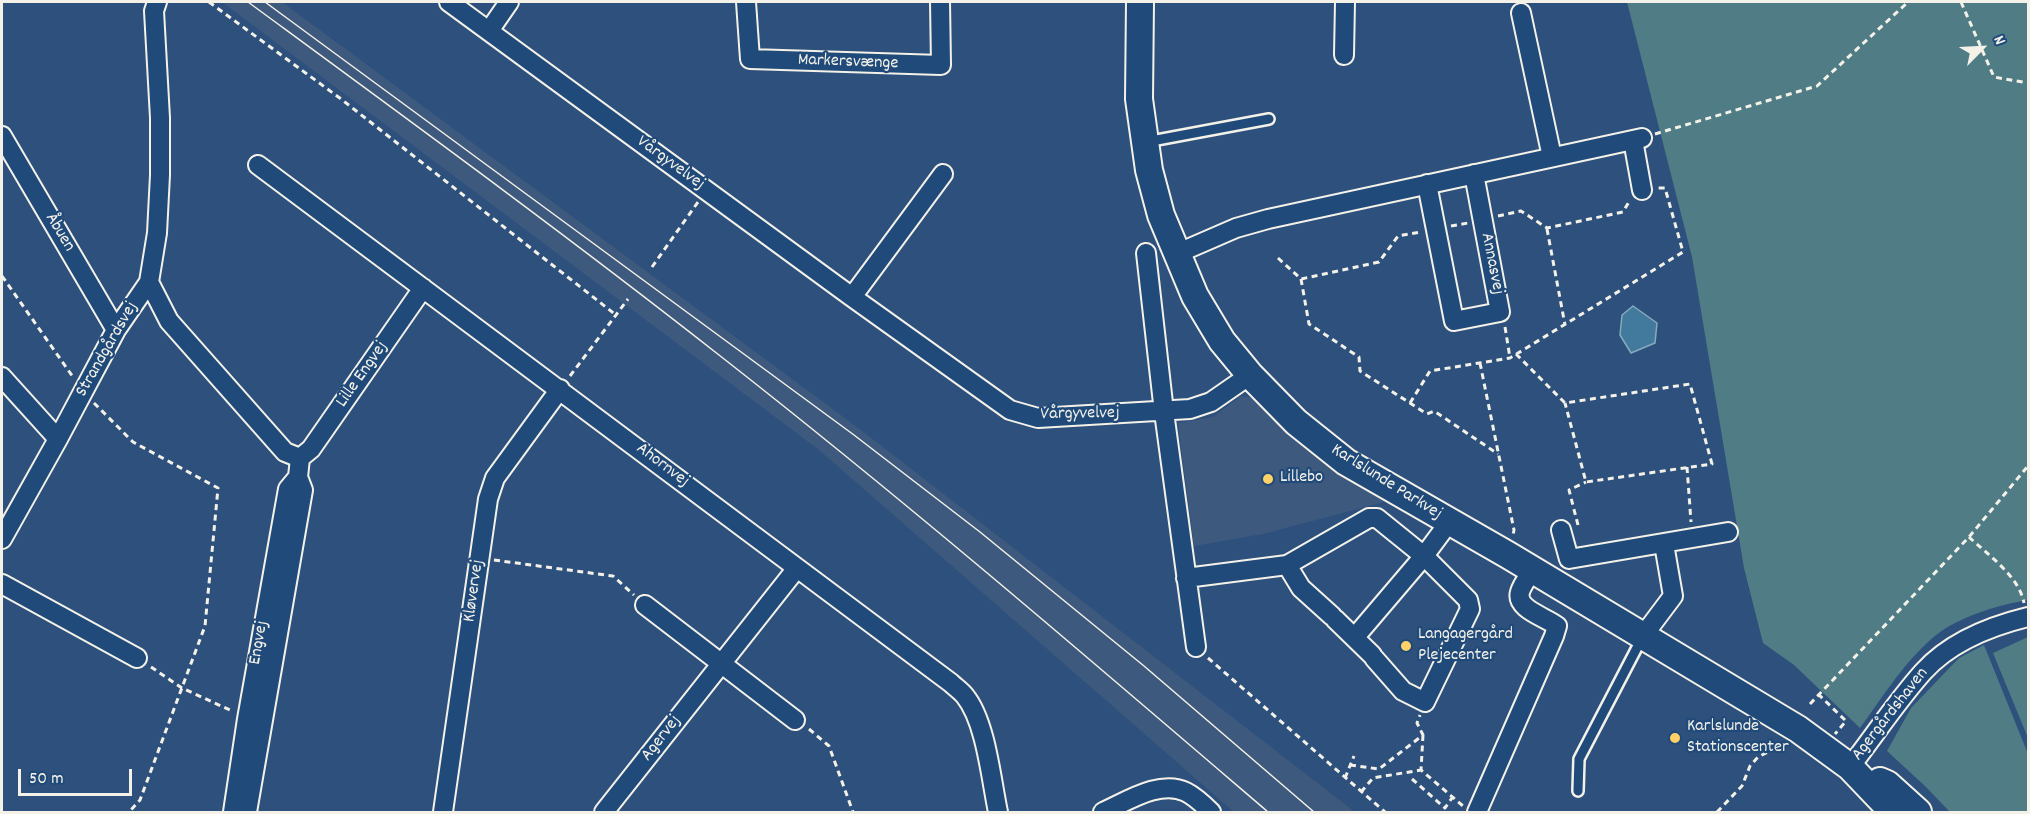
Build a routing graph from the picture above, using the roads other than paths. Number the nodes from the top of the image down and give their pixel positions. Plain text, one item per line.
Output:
1 (157, 2) edge
2 (449, 2) edge
3 (509, 2) edge
4 (746, 2) edge
5 (940, 2) edge
6 (1140, 2) edge
7 (1345, 2) edge
8 (1521, 13) dead end
9 (489, 30) junction
10 (1344, 55) dead end
11 (1269, 119) dead end
12 (2, 136) edge
13 (1144, 142) junction
14 (1552, 157) junction
15 (258, 165) dead end
16 (943, 174) dead end
17 (1474, 174) junction
18 (1427, 184) junction
19 (1642, 190) road end
20 (1146, 253) dead end
21 (1176, 254) junction
22 (149, 282) junction
23 (423, 288) junction
24 (852, 297) junction
25 (116, 330) junction
26 (1250, 375) junction
27 (2, 377) edge
28 (560, 390) junction
29 (1164, 412) junction
30 (58, 439) junction
31 (300, 458) junction
32 (297, 477) junction
33 (1450, 521) junction
34 (1562, 531) road end
35 (1728, 532) dead end
36 (2, 539) edge
37 (1664, 544) junction
38 (1424, 556) junction
39 (1287, 565) junction
40 (797, 568) junction
41 (1532, 571) junction
42 (1186, 578) junction
43 (2, 584) edge
44 (645, 605) road end
45 (2027, 617) edge
46 (1643, 636) junction
47 (1355, 637) junction
48 (1196, 647) road end
49 (137, 658) road end
50 (721, 665) junction
51 (795, 720) road end
52 (1850, 767) junction
53 (1578, 791) dead end
54 (1477, 811) edge
55 (233, 813) edge
56 (247, 813) edge
57 (443, 813) edge
58 (604, 813) edge
59 (998, 813) edge
60 (1103, 813) edge
61 (1212, 813) edge
62 (1893, 813) edge
63 (1918, 813) edge

1 - 22 street, Strandgårdsvej
2 - 9 street, Vårgyvelvej
3 - 9 street
4 - 5 street, Markersvænge
6 - 13 street, Karlslunde Parkvej
7 - 10 street
8 - 14 street
9 - 24 street, Vårgyvelvej
11 - 13 lane
12 - 25 street, Åbuen
13 - 21 street, Karlslunde Parkvej
14 - 17 street
14 - 19 street
15 - 23 street, Ahornvej
16 - 24 street
17 - 18 street
17 - 18 street, Annasvej
18 - 21 street
20 - 29 street
21 - 26 street, Karlslunde Parkvej
22 - 25 street, Strandgårdsvej
22 - 31 street
23 - 28 street, Ahornvej
23 - 31 street, Lille Engvej
24 - 29 street, Vårgyvelvej
25 - 30 street, Strandgårdsvej
26 - 29 street, Vårgyvelvej
26 - 33 street, Karlslunde Parkvej
27 - 30 street
28 - 40 street, Ahornvej
28 - 57 street, Kløvervej
29 - 42 street
30 - 36 street, Strandgårdsvej
31 - 32 street, Engvej
32 - 55 street, Engvej
32 - 56 street, Engvej
33 - 38 street, Karlslunde Parkvej
33 - 41 street, Karlslunde Parkvej
34 - 37 street
35 - 37 street
37 - 46 street
38 - 39 street, Karlslunde Parkvej
38 - 47 street, Karlslunde Parkvej
38 - 47 street, Karlslunde Parkvej
39 - 42 street, Karlslunde Parkvej
39 - 47 street
40 - 50 street, Agervej
40 - 59 street, Ahornvej
41 - 46 street, Karlslunde Parkvej
41 - 54 street
42 - 48 street
43 - 49 street
44 - 50 street
45 - 52 street, Agergårdshaven
46 - 52 street, Karlslunde Parkvej
46 - 53 lane
50 - 51 street
50 - 58 street, Agervej
52 - 62 street, Karlslunde Parkvej
52 - 63 street, Karlslunde Parkvej
60 - 61 street

